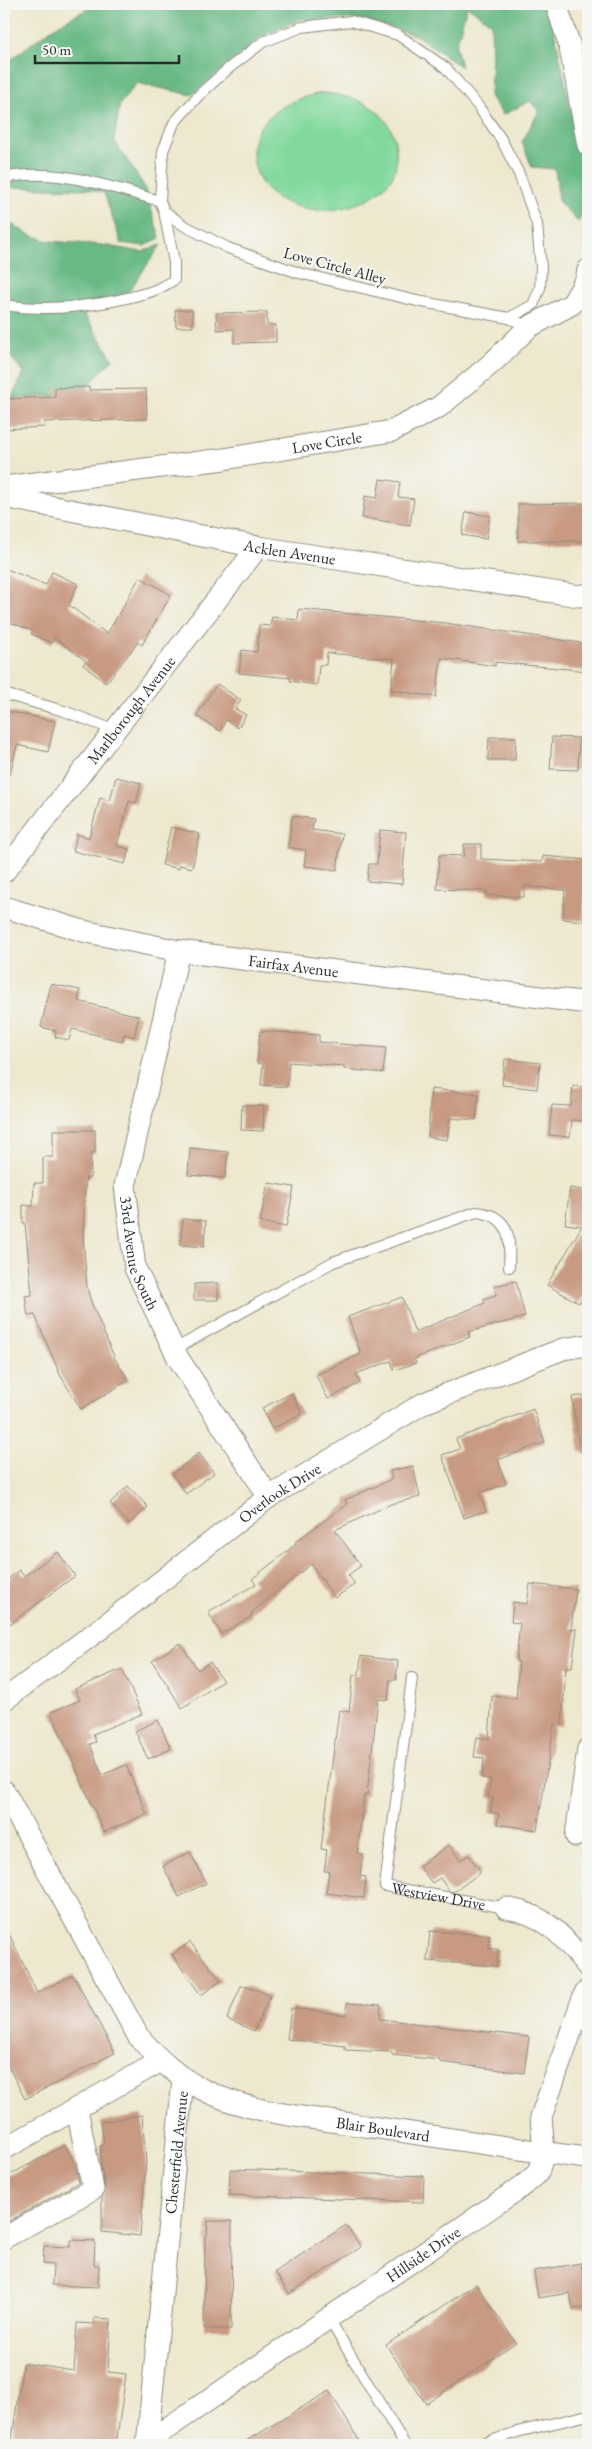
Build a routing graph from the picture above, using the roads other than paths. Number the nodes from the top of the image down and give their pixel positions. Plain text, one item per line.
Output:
1 (556, 4) edge
2 (588, 145) edge
3 (4, 178) edge
4 (162, 206) junction
5 (588, 270) edge
6 (4, 305) edge
7 (509, 318) junction
8 (529, 328) junction
9 (4, 487) edge
10 (4, 496) edge
11 (258, 547) junction
12 (585, 596) edge
13 (4, 694) edge
14 (114, 730) junction
15 (4, 872) edge
16 (4, 907) edge
17 (179, 951) junction
18 (588, 1003) edge
19 (509, 1267) dead end
20 (588, 1345) edge
21 (174, 1350) junction
22 (269, 1497) junction
23 (412, 1678) dead end
24 (4, 1700) edge
25 (588, 1749) edge
26 (4, 1792) edge
27 (576, 1836) dead end
28 (506, 1908) joint
29 (588, 1967) edge
30 (588, 1990) edge
31 (161, 2061) junction
32 (182, 2079) junction
33 (78, 2109) junction
34 (4, 2149) edge
35 (544, 2152) junction
36 (588, 2158) edge
37 (4, 2238) edge
38 (329, 2319) junction
39 (588, 2415) edge
40 (147, 2444) edge
41 (405, 2445) edge
42 (480, 2445) edge

1 - 2 street
3 - 4 lane, Love Circle Alley
4 - 6 lane
4 - 7 lane, Love Circle Alley
4 - 7 lane
5 - 8 street, Love Circle
7 - 8 lane, Love Circle Alley
8 - 9 street, Love Circle
10 - 11 street, Acklen Avenue
11 - 12 street, Acklen Avenue
11 - 14 street, Marlborough Avenue
13 - 14 lane
14 - 15 street, Marlborough Avenue
16 - 17 street, Fairfax Avenue
17 - 18 street, Fairfax Avenue
17 - 21 street, 33rd Avenue South
19 - 21 lane
20 - 22 street, Overlook Drive
21 - 22 street, 33rd Avenue South
22 - 24 street, Overlook Drive
23 - 28 lane, Westview Drive
25 - 27 street
26 - 31 street, Chesterfield Avenue
28 - 29 street, Westview Drive
30 - 35 street, Hillside Drive
31 - 32 street, Chesterfield Avenue
31 - 33 street
32 - 35 street, Blair Boulevard
32 - 40 street, Chesterfield Avenue
33 - 34 street
33 - 37 street
35 - 36 street, Blair Boulevard
35 - 38 street, Hillside Drive
38 - 40 street, Hillside Drive
38 - 41 lane
39 - 42 lane

